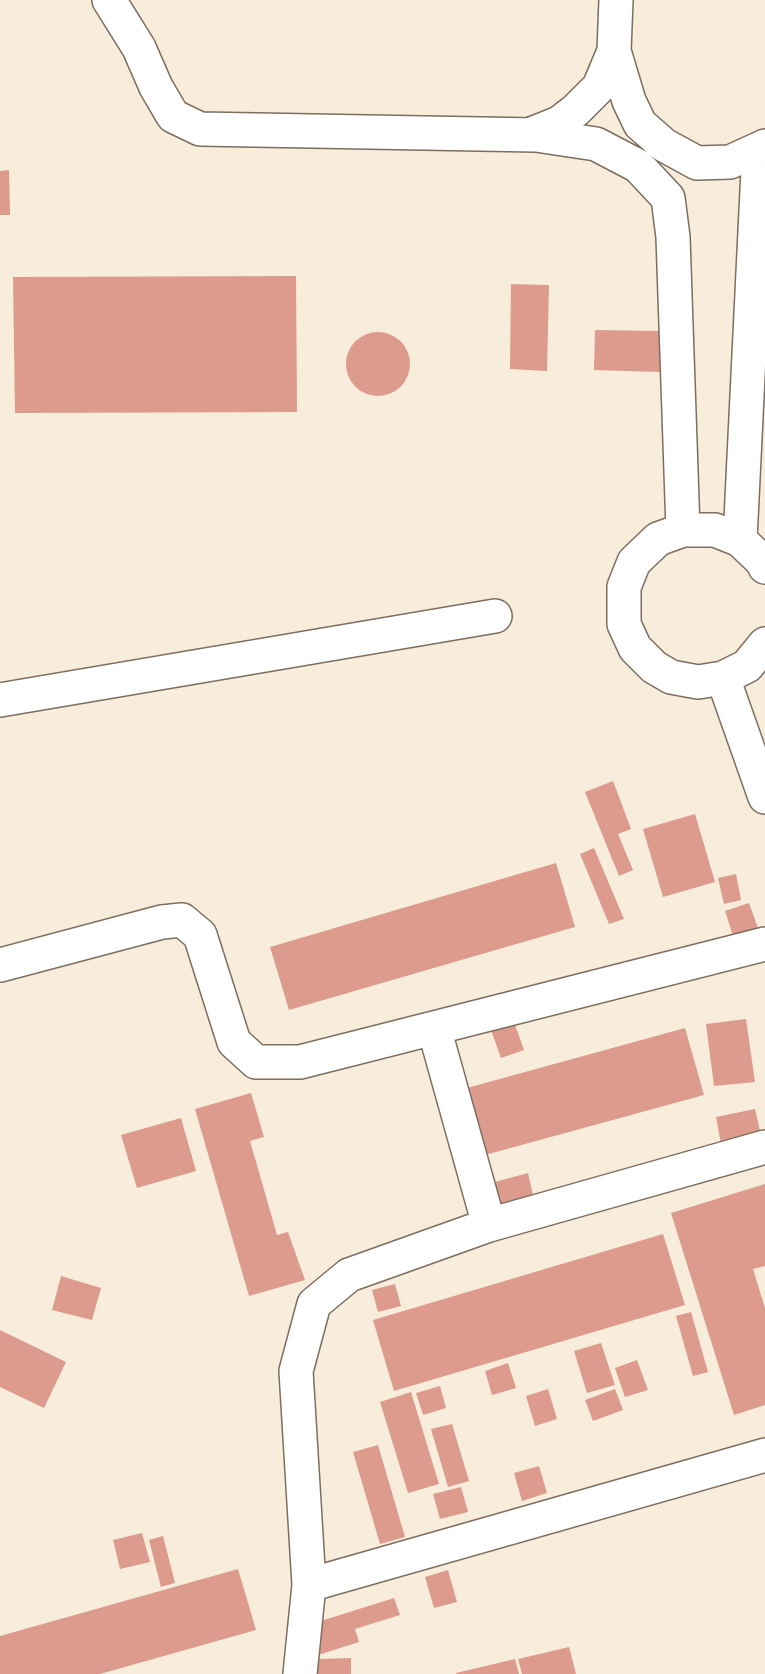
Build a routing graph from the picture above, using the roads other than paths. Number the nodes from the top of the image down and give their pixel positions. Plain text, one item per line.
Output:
1 (109, 0) edge
2 (616, 0) edge
3 (614, 51) junction
4 (530, 135) junction
5 (762, 147) edge
6 (683, 530) junction
7 (740, 540) junction
8 (765, 567) edge
9 (495, 616) dead end
10 (765, 644) edge
11 (723, 678) junction
12 (0, 700) edge
13 (764, 790) edge
14 (765, 944) edge
15 (0, 965) edge
16 (434, 1028) junction
17 (765, 1148) edge
18 (489, 1225) junction
19 (765, 1455) edge
20 (309, 1585) junction
21 (300, 1674) edge

1 - 4 street
2 - 3 street
3 - 4 street
3 - 5 street
4 - 6 street
5 - 7 street
6 - 7 street
6 - 11 street
7 - 8 street
9 - 12 street
10 - 11 street
11 - 13 street
14 - 16 street
15 - 16 street
16 - 18 street
17 - 18 street
18 - 20 street
19 - 20 street
20 - 21 street

